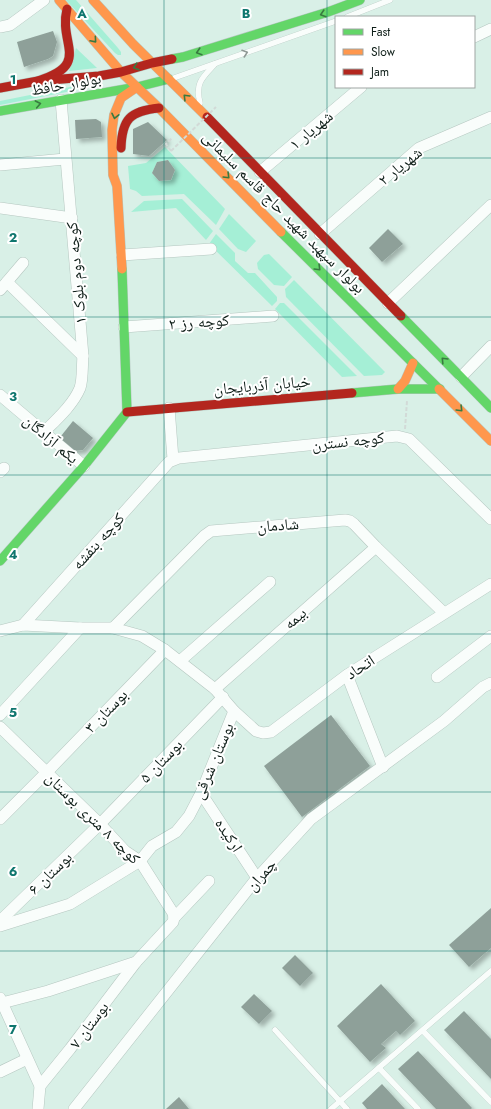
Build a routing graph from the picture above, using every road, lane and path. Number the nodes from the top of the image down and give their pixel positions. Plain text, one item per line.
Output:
1 (44, 0) edge
2 (59, 0) edge
3 (94, 0) edge
4 (360, 0) edge
5 (390, 0) edge
6 (67, 9) junction
7 (350, 16) edge
8 (335, 21) edge
9 (0, 27) edge
10 (491, 30) edge
11 (475, 37) edge
12 (152, 63) junction
13 (217, 63) junction
14 (121, 72) junction
15 (169, 79) junction
16 (38, 81) junction
17 (137, 87) junction
18 (0, 88) edge
19 (361, 88) edge
20 (61, 100) junction
21 (216, 107) dead end
22 (160, 108) junction
23 (0, 111) edge
24 (202, 113) junction
25 (491, 117) edge
26 (166, 144) dead end
27 (65, 159) junction
28 (0, 165) edge
29 (260, 172) junction
30 (117, 186) junction
31 (491, 205) edge
32 (0, 208) edge
33 (72, 218) junction
34 (302, 225) dead end
35 (317, 231) junction
36 (211, 249) dead end
37 (122, 255) junction
38 (23, 263) dead end
39 (326, 263) dead end
40 (334, 285) junction
41 (3, 286) edge
42 (388, 303) junction
43 (273, 316) dead end
44 (124, 327) junction
45 (491, 346) edge
46 (83, 356) junction
47 (413, 363) junction
48 (461, 377) junction
49 (398, 389) junction
50 (440, 389) junction
51 (408, 390) junction
52 (0, 395) edge
53 (170, 408) junction
54 (491, 408) edge
55 (127, 412) junction
56 (43, 433) junction
57 (404, 438) junction
58 (491, 441) edge
59 (173, 459) junction
60 (84, 466) junction
61 (491, 519) edge
62 (376, 547) junction
63 (0, 561) edge
64 (270, 582) dead end
65 (491, 584) edge
66 (444, 613) junction
67 (23, 625) junction
68 (80, 628) junction
69 (113, 628) junction
70 (0, 631) edge
71 (491, 636) edge
72 (165, 650) junction
73 (180, 661) junction
74 (347, 675) junction
75 (438, 677) dead end
76 (491, 683) edge
77 (215, 689) junction
78 (223, 698) junction
79 (234, 711) junction
80 (0, 715) edge
81 (0, 727) edge
82 (383, 767) junction
83 (47, 772) junction
84 (201, 793) junction
85 (0, 820) edge
86 (100, 824) junction
87 (140, 861) junction
88 (257, 878) junction
89 (208, 881) dead end
90 (174, 918) junction
91 (0, 921) edge
92 (0, 926) edge
93 (136, 962) junction
94 (491, 971) edge
95 (1, 1000) edge
96 (275, 1030) dead end
97 (423, 1031) junction
98 (28, 1059) junction
99 (379, 1068) junction
100 (0, 1072) edge
101 (40, 1086) junction
102 (340, 1101) junction
103 (491, 1102) edge
104 (38, 1109) edge
105 (74, 1109) edge
106 (331, 1109) edge
107 (347, 1109) edge
108 (418, 1109) edge

1 - 9 street
2 - 6 main road, بولوار سپهبد شهید حاج قاسم سلیمانی
3 - 12 main road, بولوار سپهبد شهید حاج قاسم سلیمانی
4 -> 12 main road, بولوار حافظ
5 - 7 lane
6 -> 14 main road, بولوار سپهبد شهید حاج قاسم سلیمانی
6 - 16 main road
13 -> 8 lane
10 - 11 street
12 -> 14 main road, بولوار حافظ
12 - 15 main road, بولوار سپهبد شهید حاج قاسم سلیمانی
13 - 15 lane
13 - 24 lane
14 - 16 main road, بولوار حافظ
14 - 17 main road, بولوار سپهبد شهید حاج قاسم سلیمانی
15 - 17 main road, بولوار حافظ
24 -> 15 main road, بولوار سپهبد شهید حاج قاسم سلیمانی
16 - 18 main road, بولوار حافظ
17 - 20 main road, بولوار حافظ
17 - 22 main road, بولوار سپهبد شهید حاج قاسم سلیمانی
17 -> 30 main road
19 - 29 street, شهریار ۱
23 -> 20 main road, بولوار حافظ
20 - 27 street, کوچه دوم بلوک ۱
21 - 26 path, bridge
22 - 30 main road
22 -> 40 main road, بولوار سپهبد شهید حاج قاسم سلیمانی
24 - 29 main road, بولوار سپهبد شهید حاج قاسم سلیمانی
25 - 35 street, شهریار ۲
27 - 28 street
27 - 33 street, کوچه دوم بلوک ۱
29 - 35 main road, بولوار سپهبد شهید حاج قاسم سلیمانی
30 - 37 main road
31 - 42 street
32 - 33 street
33 - 46 street, کوچه دوم بلوک ۱
34 - 35 main road
35 - 42 main road, بولوار سپهبد شهید حاج قاسم سلیمانی
36 - 37 street
37 - 44 main road
38 - 41 street
39 - 40 main road
40 - 47 main road, بولوار سپهبد شهید حاج قاسم سلیمانی
41 - 46 street
48 -> 42 main road, بولوار سپهبد شهید حاج قاسم سلیمانی
43 - 44 street, کوچه رز ۲
44 - 55 main road
45 - 48 street
46 - 56 street, کوچه دوم بلوک ۱
47 - 49 main road
47 - 50 main road, بولوار سپهبد شهید حاج قاسم سلیمانی
48 - 54 main road, بولوار سپهبد شهید حاج قاسم سلیمانی
49 - 51 main road, خیابان آذربایجان
49 - 53 main road, خیابان آذربایجان
50 - 51 main road, خیابان آذربایجان
50 -> 58 main road, بولوار سپهبد شهید حاج قاسم سلیمانی
51 - 57 path
52 - 56 street, یکم آزادگان
53 - 55 main road, خیابان آذربایجان
53 - 59 street
55 - 60 main road
56 - 60 street, یکم آزادگان
57 - 59 street, کوچه نسترن
57 - 61 street, کوچه نسترن
59 - 67 street, کوچه بنفشه
60 - 63 main road
62 - 66 street, شادمان
62 - 69 street, شادمان
62 - 77 street, بیمه
64 - 73 street
65 - 66 street, اتحاد
66 - 74 street, اتحاد
67 - 68 street, بوستان شرقی
67 - 70 street, بوستان شرقی
68 - 69 street, بوستان شرقی
68 - 80 street
69 - 72 street, بوستان شرقی
71 - 75 street
72 - 73 street, بوستان شرقی
72 - 83 street, بوستان ۳
73 - 77 street, بوستان شرقی
74 - 79 street, اتحاد
74 - 82 street
76 - 82 street, چمران
77 - 78 street, بوستان شرقی
78 - 79 street, بوستان شرقی
78 - 86 street, بوستان ۵
79 - 84 street, بوستان شرقی
81 - 83 street, کوچه ۸ متری بوستان
82 - 88 street, چمران
83 - 85 street, بوستان ۳
83 - 86 street, کوچه ۸ متری بوستان
84 - 87 street, بوستان شرقی
84 - 88 street, ارکیده
86 - 87 street, کوچه ۸ متری بوستان
86 - 91 street, بوستان ۶
87 - 90 street, کوچه ۸ متری بوستان
87 - 92 street, بوستان شرقی
88 - 105 street, چمران
89 - 90 street, بوستان ۷
90 - 93 street, بوستان ۷
93 - 95 street, بوستان ۷
93 - 101 street, بوستان ۷
94 - 97 lane
95 - 98 street
96 - 102 lane
97 - 99 lane
97 - 103 lane
98 - 100 street
98 - 101 street
99 - 102 lane
99 - 108 lane
101 - 104 street
102 - 106 lane
102 - 107 lane

